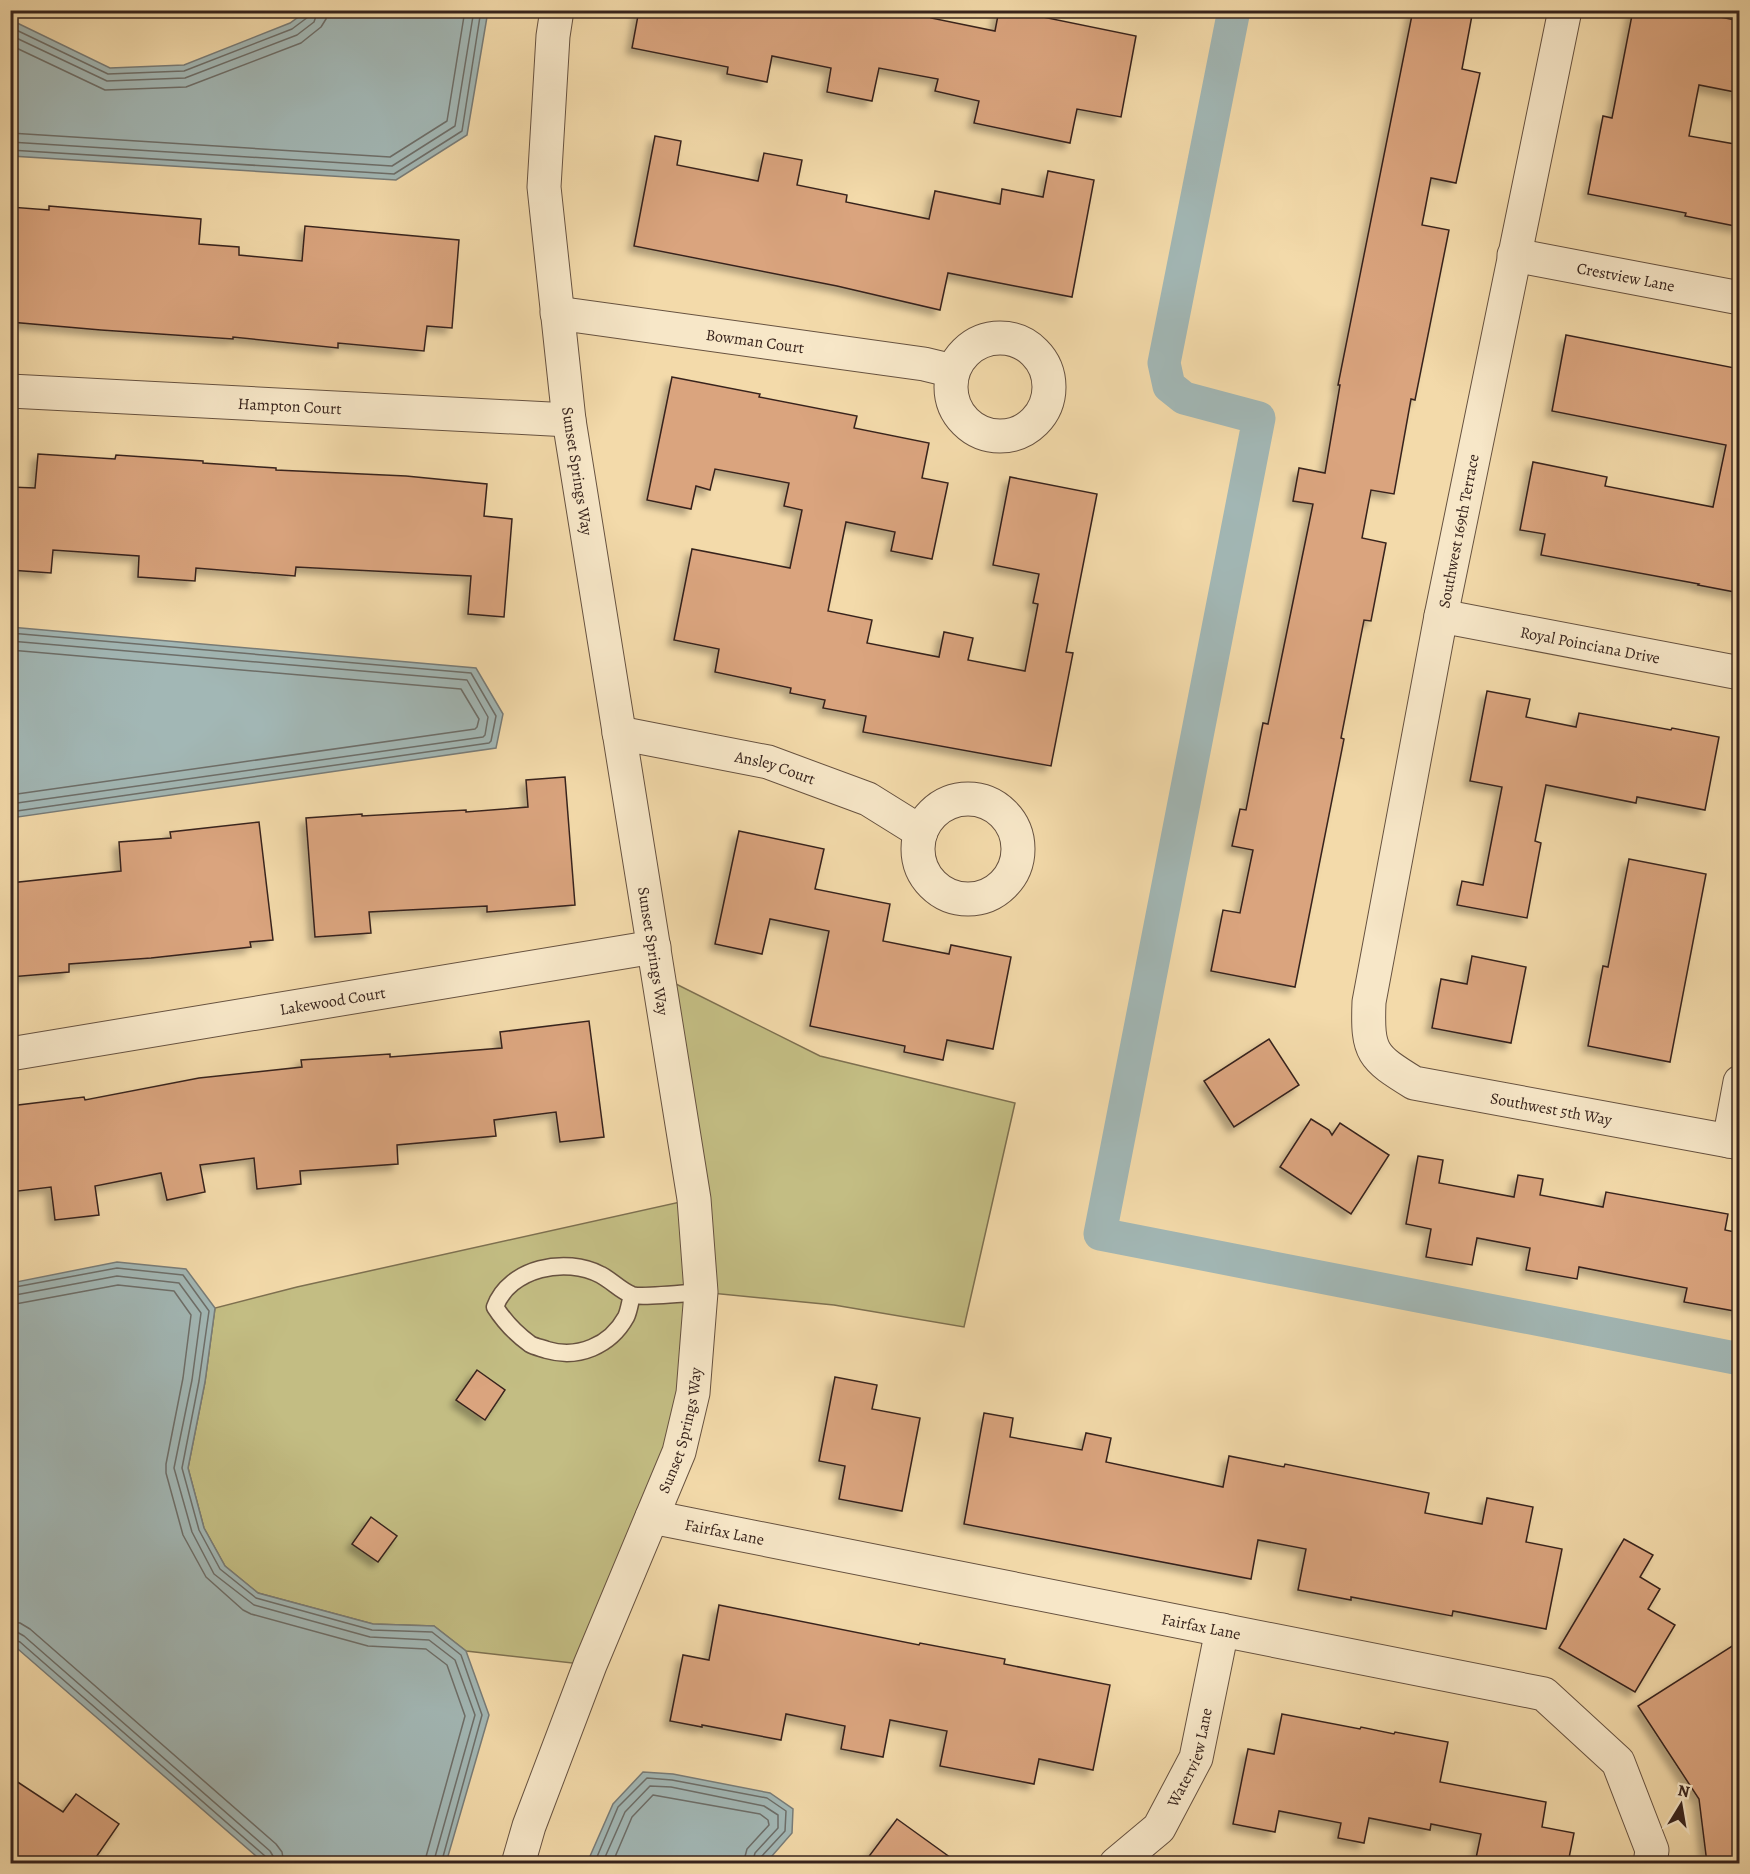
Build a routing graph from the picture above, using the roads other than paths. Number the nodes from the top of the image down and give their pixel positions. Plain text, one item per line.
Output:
1 (557, 10) edge
2 (1565, 10) edge
3 (1514, 255) junction
4 (1740, 298) edge
5 (557, 313) junction
6 (953, 371) dead end
7 (10, 391) edge
8 (569, 420) junction
9 (1441, 616) junction
10 (1740, 673) edge
11 (619, 733) junction
12 (921, 832) dead end
13 (654, 947) junction
14 (1373, 1053) joint
15 (10, 1054) edge
16 (1740, 1082) edge
17 (1735, 1142) edge
18 (701, 1292) junction
19 (632, 1295) junction
20 (652, 1517) junction
21 (1222, 1630) junction
22 (518, 1863) edge
23 (1116, 1863) edge
24 (1650, 1863) edge

1 - 5 street, Sunset Springs Way
2 - 3 street, Southwest 169th Terrace
3 - 4 street, Crestview Lane
3 - 9 street, Southwest 169th Terrace
5 - 6 street, Bowman Court
5 - 8 street, Sunset Springs Way
7 - 8 street, Hampton Court
8 - 11 street, Sunset Springs Way
9 - 10 street, Royal Poinciana Drive
9 - 14 street, Southwest 169th Terrace
11 - 12 street, Ansley Court
11 - 13 street, Sunset Springs Way
13 - 15 street, Lakewood Court
13 - 18 street, Sunset Springs Way
14 - 17 street, Southwest 5th Way
16 - 17 street
18 - 19 lane
18 - 20 street, Sunset Springs Way
19 - 19 lane
20 - 21 street, Fairfax Lane
20 - 22 street, Sunset Springs Way
21 - 23 street, Waterview Lane
21 - 24 street, Fairfax Lane

